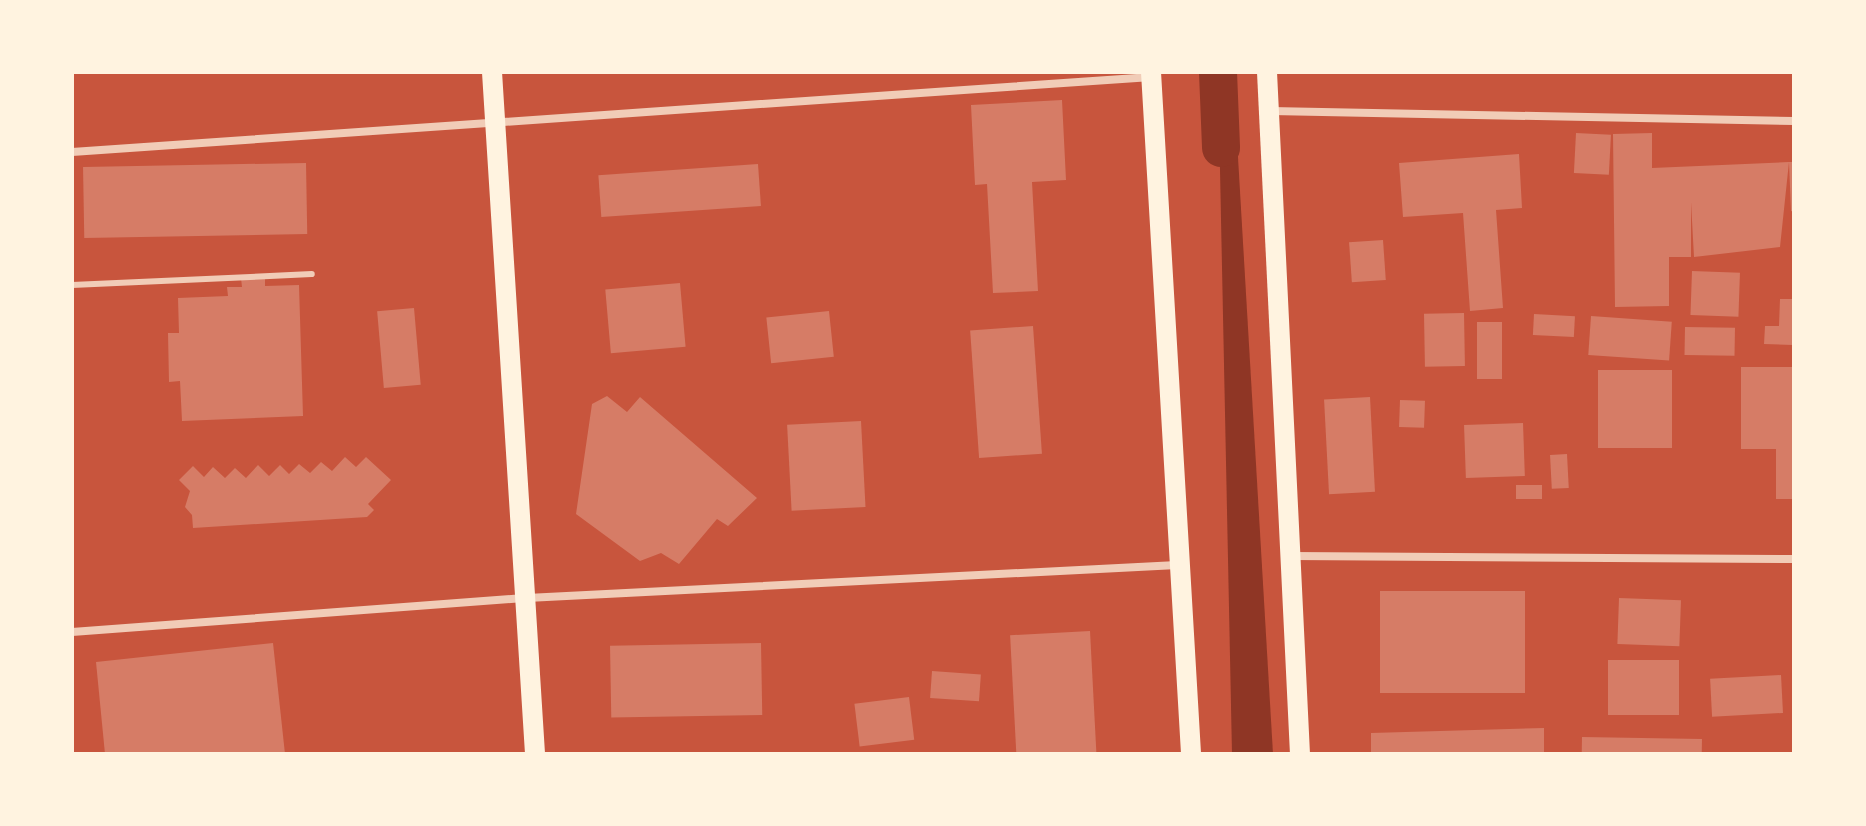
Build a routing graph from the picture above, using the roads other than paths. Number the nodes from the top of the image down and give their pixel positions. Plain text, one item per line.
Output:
1 (492, 72) edge
2 (1267, 72) edge
3 (1152, 75) edge
4 (1268, 111) junction
5 (1794, 121) edge
6 (498, 125) junction
7 (72, 152) edge
8 (312, 274) dead end
9 (72, 285) edge
10 (1291, 556) junction
11 (1794, 559) edge
12 (1182, 564) junction
13 (527, 598) junction
14 (72, 632) edge
15 (535, 754) edge
16 (1191, 754) edge
17 (1300, 754) edge

1 - 6 main road
2 - 4 main road
3 - 6 street
3 - 12 main road
4 - 5 street
4 - 10 main road
6 - 7 street
6 - 13 main road
8 - 9 lane
10 - 11 street
10 - 17 main road
12 - 13 street
12 - 16 main road
13 - 14 street
13 - 15 main road

